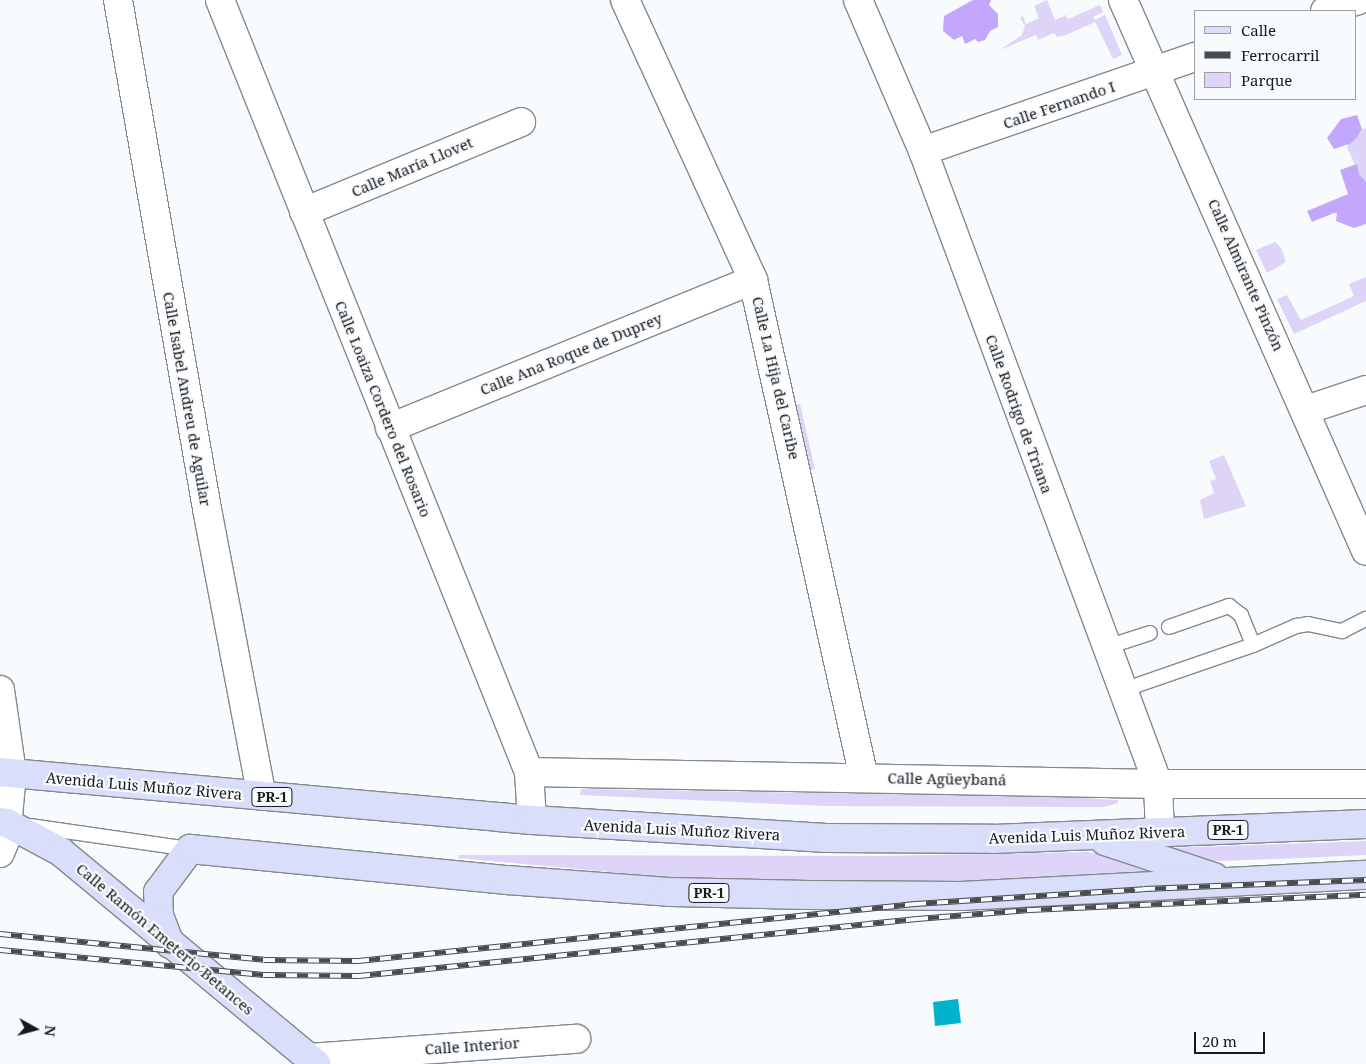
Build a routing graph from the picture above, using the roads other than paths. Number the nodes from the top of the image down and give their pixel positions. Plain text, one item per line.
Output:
1 (118, 0) edge
2 (220, 0) edge
3 (625, 0) edge
4 (858, 0) edge
5 (1124, 0) edge
6 (1358, 0) edge
7 (1328, 10) edge
8 (1194, 57) edge
9 (1156, 72) junction
10 (521, 122) dead end
11 (923, 151) junction
12 (304, 212) junction
13 (753, 280) junction
14 (1366, 390) edge
15 (1306, 410) junction
16 (390, 428) junction
17 (1366, 551) edge
18 (1366, 619) edge
19 (1169, 627) dead end
20 (1150, 633) dead end
21 (1253, 646) junction
22 (1107, 647) junction
23 (0, 690) edge
24 (1123, 690) junction
25 (6, 772) edge
26 (529, 772) junction
27 (864, 778) junction
28 (1158, 784) junction
29 (1366, 784) edge
30 (262, 796) junction
31 (532, 820) junction
32 (4, 822) edge
33 (1366, 824) edge
34 (1160, 833) junction
35 (1091, 836) junction
36 (190, 849) junction
37 (0, 853) edge
38 (1366, 875) edge
39 (1230, 882) junction
40 (170, 944) junction
41 (576, 1039) dead end
42 (312, 1062) edge

1 - 30 street, Calle Isabel Andreu de Aguilar
2 - 12 street, Calle Loaiza Cordero del Rosario
3 - 13 street, Calle La Hija del Caribe
4 - 11 street, Calle Rodrigo de Triana
5 - 9 street, Calle Almirante Pinzón
6 - 7 street
8 - 9 street, Calle Fernando I
9 - 11 street, Calle Fernando I
9 - 15 street, Calle Almirante Pinzón
10 - 12 street, Calle María Llovet
11 - 22 street, Calle Rodrigo de Triana
12 - 16 street, Calle Loaiza Cordero del Rosario
13 - 16 street, Calle Ana Roque de Duprey
13 - 27 street, Calle La Hija del Caribe
14 - 15 street
15 - 17 street, Calle Almirante Pinzón
16 - 26 street, Calle Loaiza Cordero del Rosario
18 - 21 lane
19 - 21 lane
20 - 22 lane
21 - 24 lane
22 - 24 street, Calle Rodrigo de Triana
23 - 25 street
24 - 28 street, Calle Rodrigo de Triana
25 - 30 main road, Avenida Luis Muñoz Rivera / PR-1
25 - 32 street
26 - 27 street, Calle Agüeybaná
26 - 31 street, Calle Loaiza Cordero del Rosario
27 - 28 street, Calle Agüeybaná
28 - 29 street, Calle Agüeybaná
28 - 34 street, Calle Rodrigo de Triana
30 - 31 main road, Avenida Luis Muñoz Rivera / PR-1
31 - 35 main road, Avenida Luis Muñoz Rivera / PR-1
32 - 36 lane
32 - 37 street
32 - 40 main road, Calle Ramón Emeterio Betances
33 - 34 main road, Avenida Luis Muñoz Rivera / PR-1
34 - 35 main road, Avenida Luis Muñoz Rivera / PR-1
35 - 39 main road
36 - 39 main road, PR-1
36 - 40 main road
38 - 39 main road, PR-1
40 - 42 main road, Calle Ramón Emeterio Betances
41 - 42 street, Calle Interior

